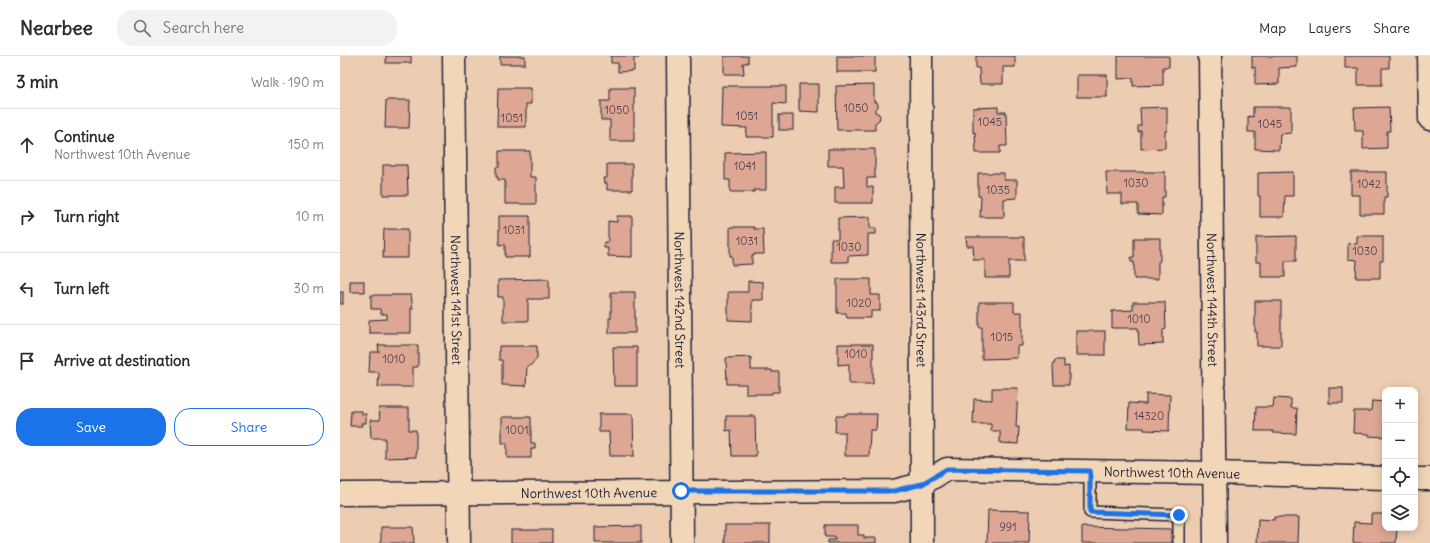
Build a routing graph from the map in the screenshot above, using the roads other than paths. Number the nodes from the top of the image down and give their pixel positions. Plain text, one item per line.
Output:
1 (454, 56) edge
2 (678, 56) edge
3 (921, 56) edge
4 (1210, 56) edge
5 (1429, 56) edge
6 (1430, 119) edge
7 (1090, 471) junction
8 (1215, 473) junction
9 (1382, 478) edge
10 (1418, 479) edge
11 (1430, 479) edge
12 (922, 484) junction
13 (681, 491) junction
14 (459, 493) junction
15 (340, 494) edge
16 (459, 543) edge
17 (682, 543) edge
18 (922, 543) edge
19 (1179, 543) edge
20 (1215, 543) edge

1 - 14 street, Northwest 141st Street
2 - 13 street, Northwest 142nd Street
3 - 12 street, Northwest 143rd Street
4 - 8 street, Northwest 144th Street
5 - 6 street
7 - 8 street, Northwest 10th Avenue
7 - 12 street, Northwest 10th Avenue
7 - 19 lane
8 - 9 street, Northwest 10th Avenue
8 - 20 street, Northwest 144th Street
10 - 11 street
12 - 13 street, Northwest 10th Avenue
12 - 18 street, Northwest 143rd Street
13 - 14 street, Northwest 10th Avenue
13 - 17 street, Northwest 142nd Street
14 - 15 street, Northwest 10th Avenue
14 - 16 street, Northwest 141st Street

